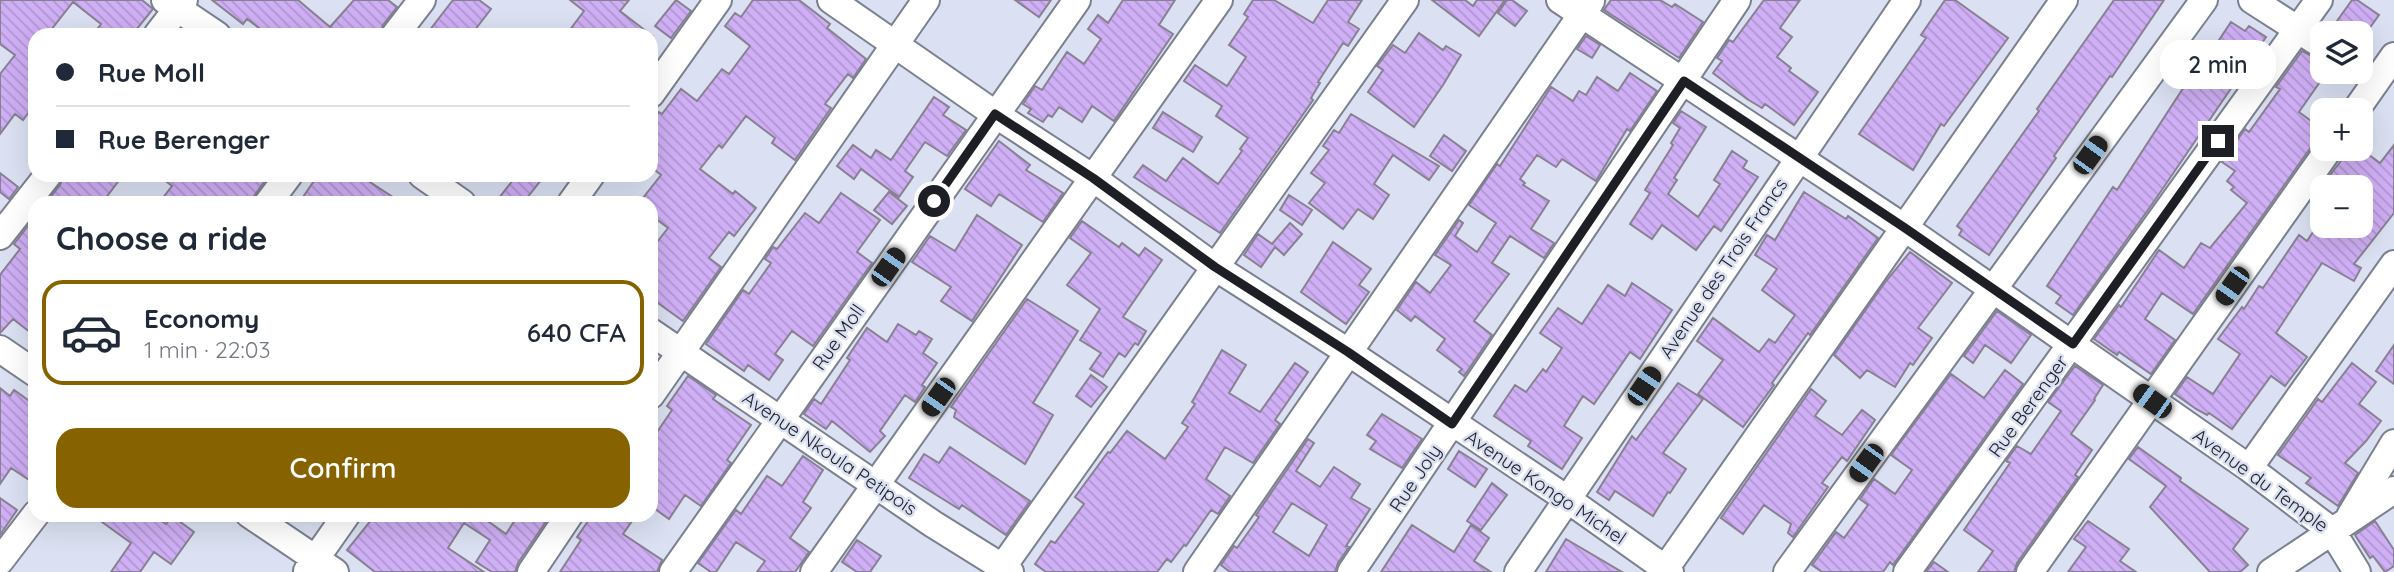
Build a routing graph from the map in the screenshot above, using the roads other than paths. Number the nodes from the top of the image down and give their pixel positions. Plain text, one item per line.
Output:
1 (422, 0) edge
2 (718, 0) edge
3 (831, 0) edge
4 (926, 0) edge
5 (1077, 0) edge
6 (1219, 0) edge
7 (1405, 0) edge
8 (1560, 0) edge
9 (1737, 0) edge
10 (1907, 0) edge
11 (2064, 0) edge
12 (2204, 0) edge
13 (2252, 0) edge
14 (2319, 0) edge
15 (176, 3) edge
16 (1587, 7) edge
17 (161, 28) edge
18 (208, 28) edge
19 (400, 28) edge
20 (2299, 29) junction
21 (2310, 37) edge
22 (896, 44) junction
23 (2394, 56) edge
24 (1684, 81) junction
25 (2377, 83) edge
26 (658, 84) edge
27 (2365, 98) edge
28 (995, 114) junction
29 (1798, 158) junction
30 (2321, 161) edge
31 (1093, 178) junction
32 (42, 182) edge
33 (432, 182) edge
34 (31, 196) edge
35 (452, 196) edge
36 (28, 200) edge
37 (1905, 228) junction
38 (0, 236) edge
39 (2394, 264) edge
40 (1215, 267) junction
41 (1993, 288) junction
42 (658, 336) edge
43 (2073, 344) junction
44 (0, 349) edge
45 (681, 351) junction
46 (1348, 352) junction
47 (28, 368) edge
48 (658, 385) edge
49 (2152, 401) junction
50 (780, 419) junction
51 (1452, 424) junction
52 (2394, 443) edge
53 (2249, 468) junction
54 (876, 485) junction
55 (2394, 490) edge
56 (1567, 499) junction
57 (30, 522) edge
58 (259, 522) edge
59 (343, 522) edge
60 (565, 522) edge
61 (2339, 528) junction
62 (0, 561) edge
63 (319, 567) edge
64 (1004, 570) edge
65 (1666, 571) edge
66 (531, 572) edge
67 (673, 572) edge
68 (814, 572) edge
69 (1197, 572) edge
70 (1352, 572) edge
71 (1518, 572) edge
72 (1787, 572) edge
73 (1907, 572) edge
74 (2030, 572) edge
75 (2271, 572) edge
76 (2357, 572) edge

1 - 19 street
2 - 26 street
3 - 22 street, Avenue Kongo Michel
4 - 22 street
5 - 28 street, Rue Moll
6 - 31 street
7 - 40 street
8 - 16 street, Avenue du Temple
9 - 24 street, Rue Joly
10 - 29 street, Avenue des Trois Francs
11 - 37 street
12 - 41 street
13 - 20 street
14 - 20 street, Rue Berenger
15 - 17 street
15 - 18 street
16 - 24 street, Avenue du Temple
16 - 46 street
20 - 21 street
20 - 43 street, Rue Berenger
22 - 28 street, Avenue Kongo Michel
22 - 45 street
23 - 25 street
24 - 29 street, Avenue du Temple
24 - 51 street, Rue Joly
25 - 27 street
28 - 31 street, Avenue Kongo Michel
28 - 50 street, Rue Moll
29 - 37 street, Avenue du Temple
29 - 56 street, Avenue des Trois Francs
30 - 49 street
31 - 40 street, Avenue Kongo Michel
31 - 54 street
32 - 34 street
33 - 35 street
36 - 38 street
37 - 41 street, Avenue du Temple
37 - 65 street
39 - 53 street
40 - 46 street, Avenue Kongo Michel
40 - 64 street
41 - 43 street, Avenue du Temple
41 - 72 street
42 - 45 street, Avenue Nkoula Petipois
43 - 49 street, Avenue du Temple
43 - 73 street, Rue Berenger
44 - 47 street
45 - 48 street
45 - 50 street, Avenue Nkoula Petipois
46 - 51 street, Avenue Kongo Michel
46 - 69 street
49 - 53 street, Avenue du Temple
49 - 74 street
50 - 54 street, Avenue Nkoula Petipois
50 - 67 street, Rue Moll
51 - 56 street, Avenue Kongo Michel
51 - 70 street, Rue Joly
52 - 61 street
53 - 61 street, Avenue du Temple
54 - 64 street, Avenue Nkoula Petipois
54 - 68 street
55 - 61 street
56 - 65 street, Avenue Kongo Michel
56 - 71 street, Avenue des Trois Francs
57 - 62 street
58 - 63 street
59 - 63 street
60 - 66 street
61 - 75 street
61 - 76 street, Avenue du Temple

